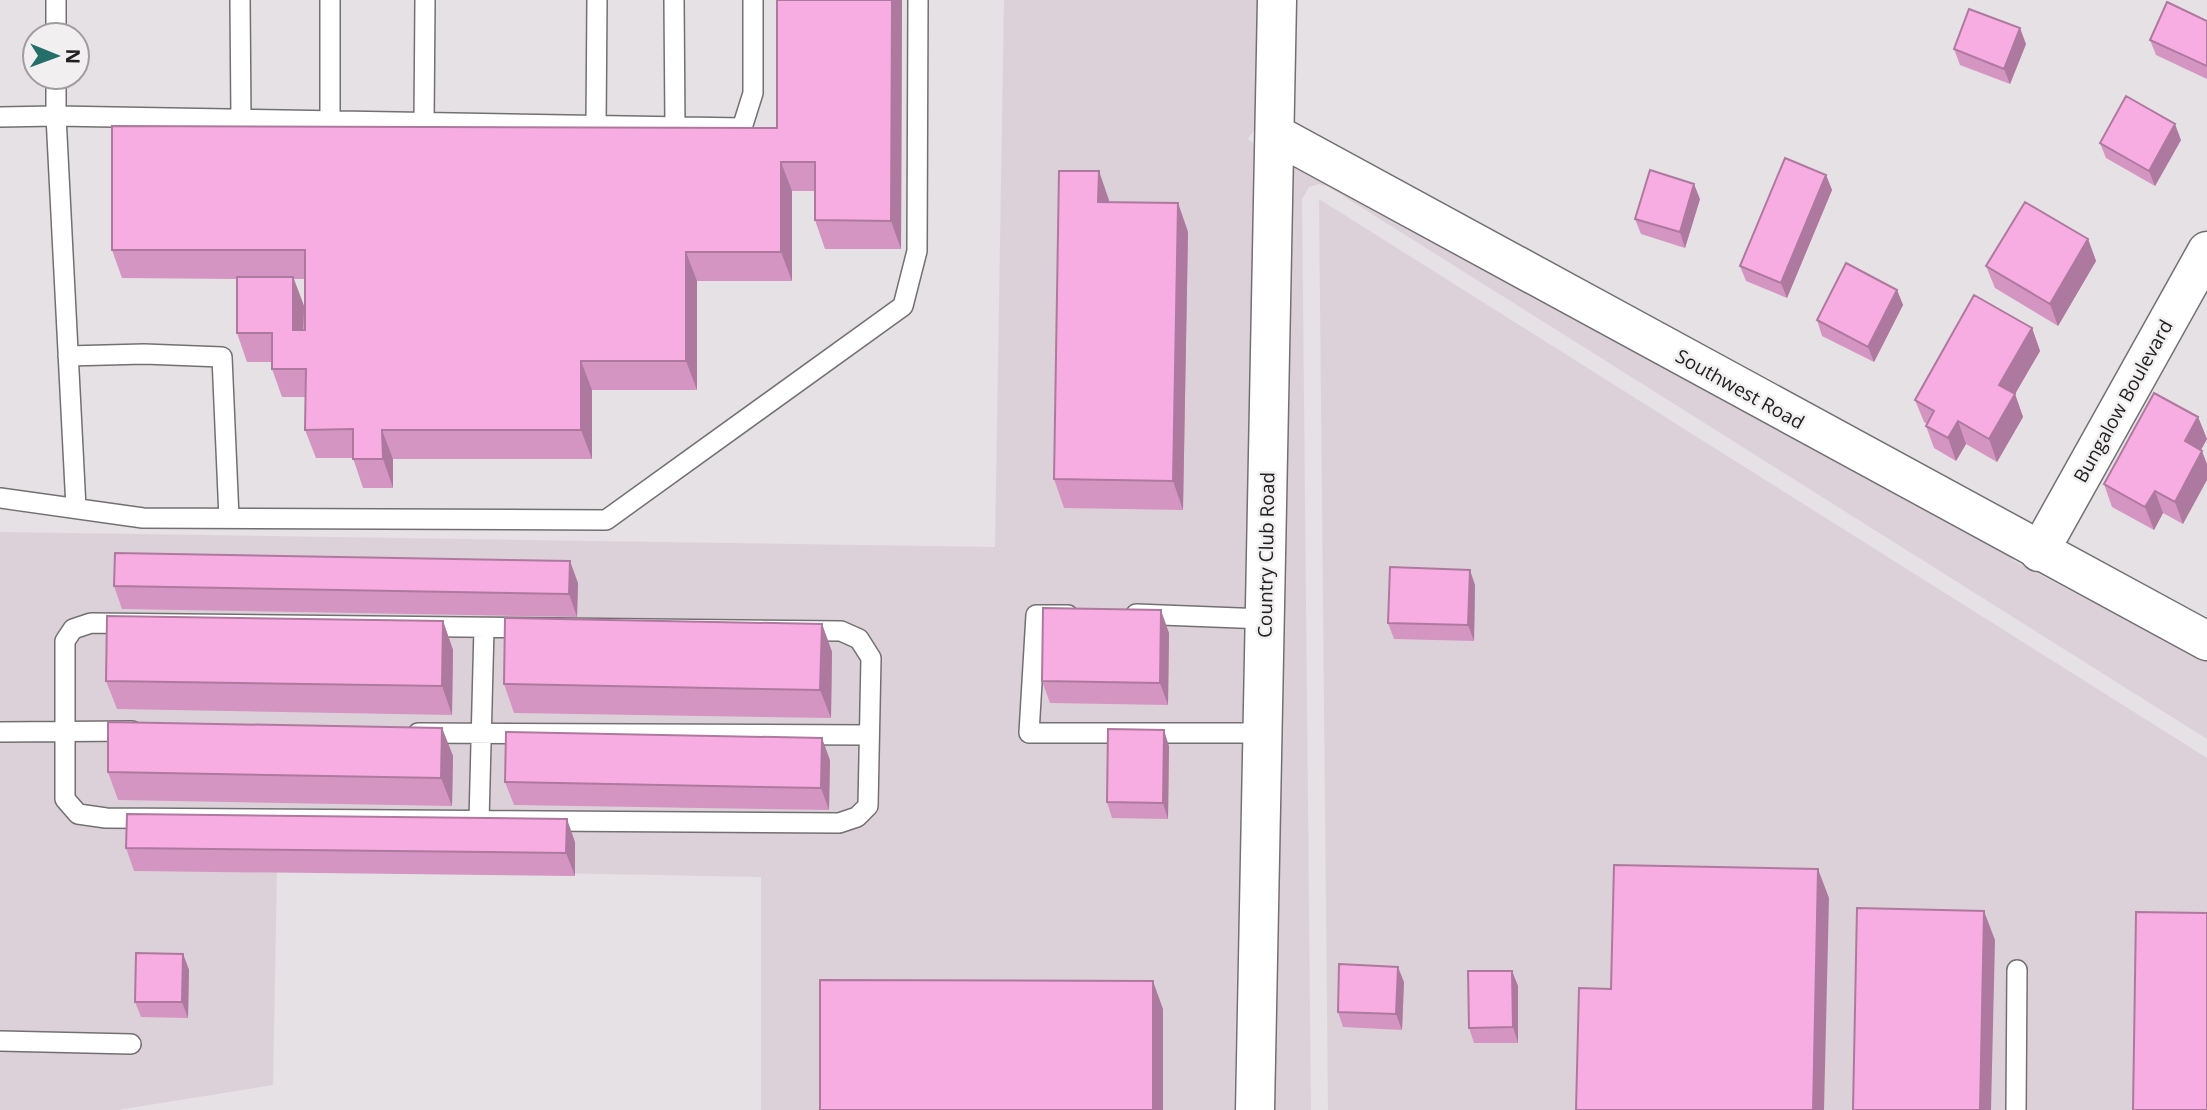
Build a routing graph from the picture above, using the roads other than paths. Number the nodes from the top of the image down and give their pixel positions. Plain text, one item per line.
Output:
1 (56, 0) edge
2 (240, 0) edge
3 (330, 0) edge
4 (425, 0) edge
5 (597, 0) edge
6 (674, 0) edge
7 (754, 0) edge
8 (918, 0) edge
9 (1277, 0) edge
10 (56, 21) edge
11 (56, 91) edge
12 (56, 116) junction
13 (0, 117) edge
14 (241, 120) junction
15 (330, 121) junction
16 (424, 123) junction
17 (596, 126) junction
18 (675, 127) junction
19 (1275, 134) junction
20 (2207, 251) edge
21 (68, 356) junction
22 (0, 498) edge
23 (76, 508) junction
24 (229, 518) junction
25 (2039, 552) junction
26 (1115, 614) edge
27 (1089, 615) edge
28 (1265, 619) junction
29 (484, 628) junction
30 (2207, 641) edge
31 (65, 731) junction
32 (0, 732) edge
33 (150, 732) edge
34 (398, 733) edge
35 (481, 733) junction
36 (1263, 733) junction
37 (869, 735) junction
38 (479, 821) junction
39 (2017, 970) dead end
40 (0, 1041) edge
41 (131, 1044) dead end
42 (1255, 1110) edge
43 (2016, 1110) edge

1 - 10 lane
2 - 14 lane
3 - 15 lane
4 - 16 lane
5 - 17 lane
6 - 18 lane
7 - 18 lane
8 - 24 lane
9 - 19 street, Country Club Road
11 - 12 lane
12 - 13 lane
12 - 14 lane
12 - 21 lane
14 - 15 lane
15 - 16 lane
16 - 17 lane
17 - 18 lane
19 - 25 street, Southwest Road
19 - 28 street, Country Club Road
20 - 25 street, Bungalow Boulevard
21 - 23 lane
21 - 24 lane
22 - 23 lane
23 - 24 lane
25 - 30 street, Southwest Road
26 - 28 lane
27 - 36 lane
28 - 36 street, Country Club Road
29 - 31 lane
29 - 35 lane
29 - 37 lane
31 - 32 lane
31 - 33 lane
31 - 38 lane
34 - 35 lane
35 - 37 lane
35 - 38 lane
36 - 42 street, Country Club Road
37 - 38 lane
39 - 43 lane
40 - 41 lane

